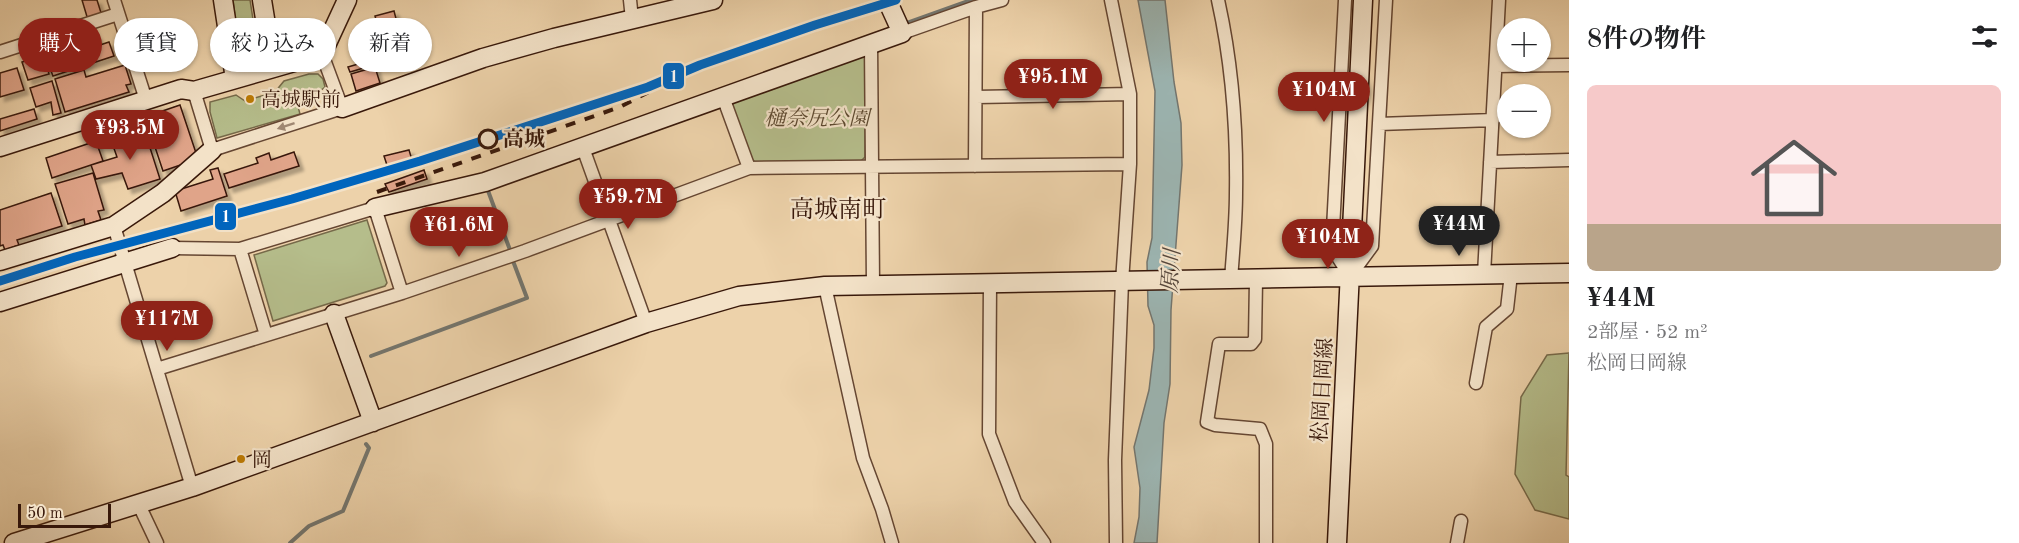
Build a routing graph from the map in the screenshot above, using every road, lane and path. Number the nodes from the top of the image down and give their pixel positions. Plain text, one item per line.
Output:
1 (114, 0) edge
2 (223, 0) edge
3 (262, 0) edge
4 (346, 0) edge
5 (630, 0) edge
6 (713, 0) edge
7 (887, 0) edge
8 (1002, 0) edge
9 (1111, 0) edge
10 (1218, 0) edge
11 (1345, 0) edge
12 (1364, 0) edge
13 (1386, 0) edge
14 (1499, 0) edge
15 (976, 7) junction
16 (118, 14) junction
17 (226, 18) edge
18 (265, 18) edge
19 (632, 19) junction
20 (336, 22) edge
21 (902, 33) junction
22 (871, 44) junction
23 (0, 52) edge
24 (1569, 65) edge
25 (1496, 66) junction
26 (234, 72) edge
27 (259, 72) edge
28 (329, 72) edge
29 (235, 79) junction
30 (194, 91) junction
31 (1130, 94) junction
32 (723, 97) junction
33 (976, 97) junction
34 (146, 100) junction
35 (342, 108) junction
36 (1493, 120) junction
37 (1379, 124) junction
38 (0, 147) edge
39 (583, 148) junction
40 (212, 150) junction
41 (1569, 160) edge
42 (1490, 162) junction
43 (1130, 165) junction
44 (975, 166) junction
45 (872, 167) junction
46 (749, 168) junction
47 (375, 208) junction
48 (609, 220) junction
49 (114, 226) junction
50 (172, 248) joint
51 (240, 249) junction
52 (0, 261) edge
53 (125, 263) junction
54 (1569, 273) edge
55 (1484, 274) junction
56 (1511, 274) junction
57 (1350, 276) junction
58 (1223, 280) junction
59 (1256, 280) junction
60 (1127, 282) junction
61 (990, 284) junction
62 (873, 285) junction
63 (825, 286) junction
64 (402, 293) junction
65 (0, 302) edge
66 (334, 314) junction
67 (646, 323) junction
68 (266, 335) junction
69 (157, 369) junction
70 (1476, 383) dead end
71 (373, 422) junction
72 (192, 487) junction
73 (139, 505) junction
74 (1461, 521) dead end
75 (892, 542) edge
76 (14, 543) edge
77 (157, 543) edge
78 (1044, 543) edge
79 (1116, 543) edge
80 (1266, 543) edge
81 (1337, 543) edge
82 (1457, 543) edge

1 - 16 street
2 - 17 street
3 - 18 street
4 - 20 street
5 - 19 street
6 - 19 street
7 - 21 street
8 - 15 street
9 - 31 street
10 - 58 street
11 - 57 street
12 - 57 street, 松岡日岡線
13 - 37 street
14 - 25 street
15 - 21 street
15 - 33 street
16 - 23 street
16 - 34 street
19 - 35 street
21 - 22 street
22 - 32 street
22 - 45 street
24 - 25 street
25 - 36 street
26 - 29 street
27 - 29 street
28 - 35 street
29 - 30 street
30 - 34 street
30 - 40 street
31 - 33 street
31 - 43 street
32 - 39 street
32 - 46 street
33 - 44 street
34 - 38 street
35 -> 40 street
36 - 37 street
36 - 42 street
37 - 57 street
39 - 47 street
39 - 48 street
40 - 49 street
41 - 42 street
42 - 55 street
43 - 44 street
43 - 60 street
44 - 45 street
45 - 46 street
45 - 62 street
46 - 48 street
47 - 51 street
47 - 64 street
48 - 64 street
48 - 67 street
49 - 52 street
49 - 53 street
50 - 51 street
50 - 53 street
51 - 68 street
53 - 65 street
53 - 69 street
54 - 56 street
55 - 56 street
55 - 57 street
56 - 70 street
57 - 59 street
57 - 81 street, 松岡日岡線
58 - 59 street
58 - 60 street
59 - 80 street
60 - 61 street
60 - 79 street
61 - 62 street
61 - 78 street
62 - 63 street
63 - 67 street
63 - 75 street
64 - 66 street
66 - 68 street
66 - 71 street
67 - 71 street
68 - 69 street
69 - 72 street
71 - 72 street
72 - 73 street
73 - 76 street
73 - 77 street
74 - 82 street

